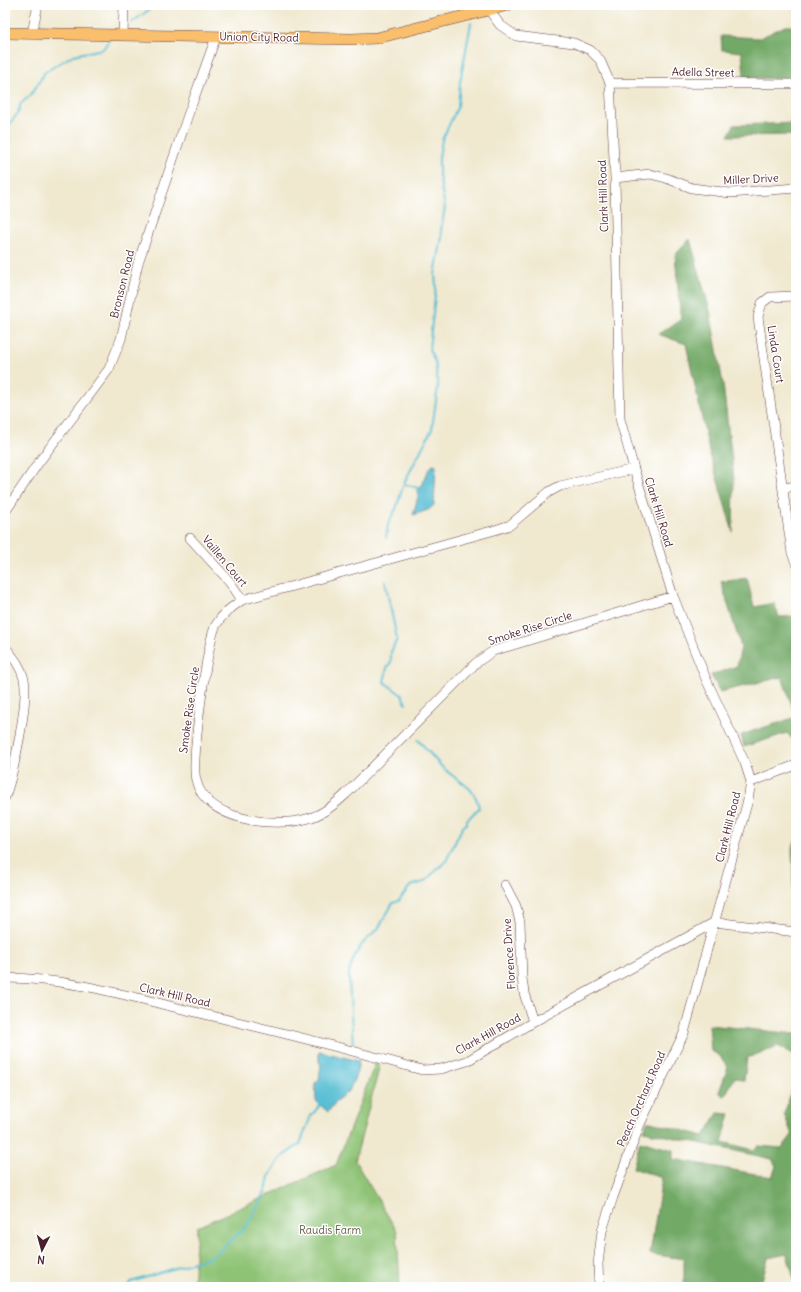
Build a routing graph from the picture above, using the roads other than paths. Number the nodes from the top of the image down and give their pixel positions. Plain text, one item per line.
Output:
1 (38, 5) edge
2 (124, 5) edge
3 (508, 5) edge
4 (489, 10) junction
5 (5, 33) edge
6 (32, 33) junction
7 (123, 35) junction
8 (216, 37) junction
9 (610, 83) junction
10 (796, 84) edge
11 (615, 178) junction
12 (796, 188) edge
13 (796, 296) edge
14 (634, 469) junction
15 (796, 486) edge
16 (784, 488) junction
17 (5, 512) edge
18 (190, 538) dead end
19 (796, 563) edge
20 (673, 596) junction
21 (242, 600) junction
22 (5, 647) edge
23 (796, 765) edge
24 (751, 782) junction
25 (5, 798) edge
26 (505, 885) dead end
27 (715, 922) junction
28 (796, 932) edge
29 (5, 978) edge
30 (533, 1022) junction
31 (599, 1287) edge

1 - 6 street
2 - 7 street
3 - 4 main road, Union City Road
4 - 8 main road, Union City Road
4 - 9 street, Clark Hill Road
5 - 6 main road, Union City Road
6 - 7 main road, Union City Road
7 - 8 main road, Union City Road
8 - 17 street, Bronson Road
9 - 10 street, Adella Street
9 - 11 street, Clark Hill Road
11 - 12 street, Miller Drive
11 - 14 street, Clark Hill Road
13 - 16 street, Linda Court
14 - 20 street, Clark Hill Road
14 - 21 street, Smoke Rise Circle
15 - 16 street
16 - 19 street, Linda Court
18 - 21 street, Vaillen Court
20 - 21 street, Smoke Rise Circle
20 - 24 street, Clark Hill Road
22 - 25 street
23 - 24 street
24 - 27 street, Clark Hill Road
26 - 30 street, Florence Drive
27 - 28 street
27 - 30 street, Clark Hill Road
27 - 31 street, Peach Orchard Road
29 - 30 street, Clark Hill Road

